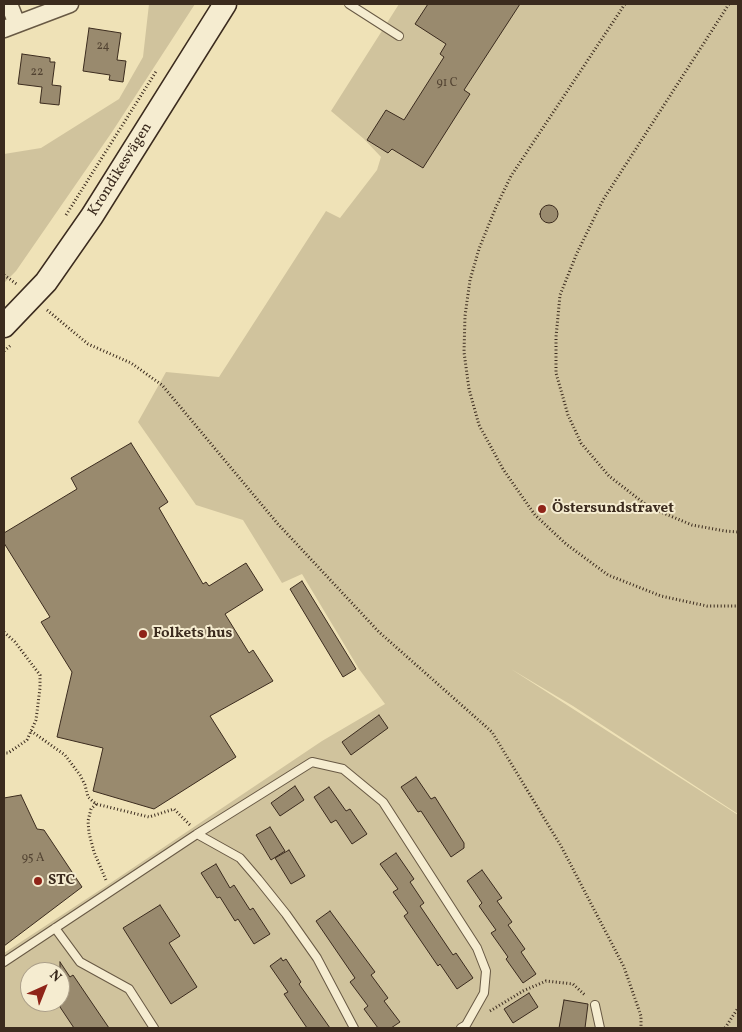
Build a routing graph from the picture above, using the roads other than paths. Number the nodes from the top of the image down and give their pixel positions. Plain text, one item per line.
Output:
1 (9, 4) edge
2 (70, 4) edge
3 (225, 4) edge
4 (349, 4) edge
5 (11, 26) edge
6 (399, 36) dead end
7 (4, 326) edge
8 (197, 834) junction
9 (55, 928) junction
10 (4, 962) edge
11 (595, 1005) road end
12 (463, 1027) edge
13 (154, 1028) edge
14 (354, 1028) edge
15 (600, 1028) edge

1 - 5 street
2 - 5 street
3 - 7 street, Krondikesvägen
4 - 6 lane
8 - 9 lane
8 - 12 lane
8 - 14 lane
9 - 10 lane
9 - 13 lane
11 - 15 lane

